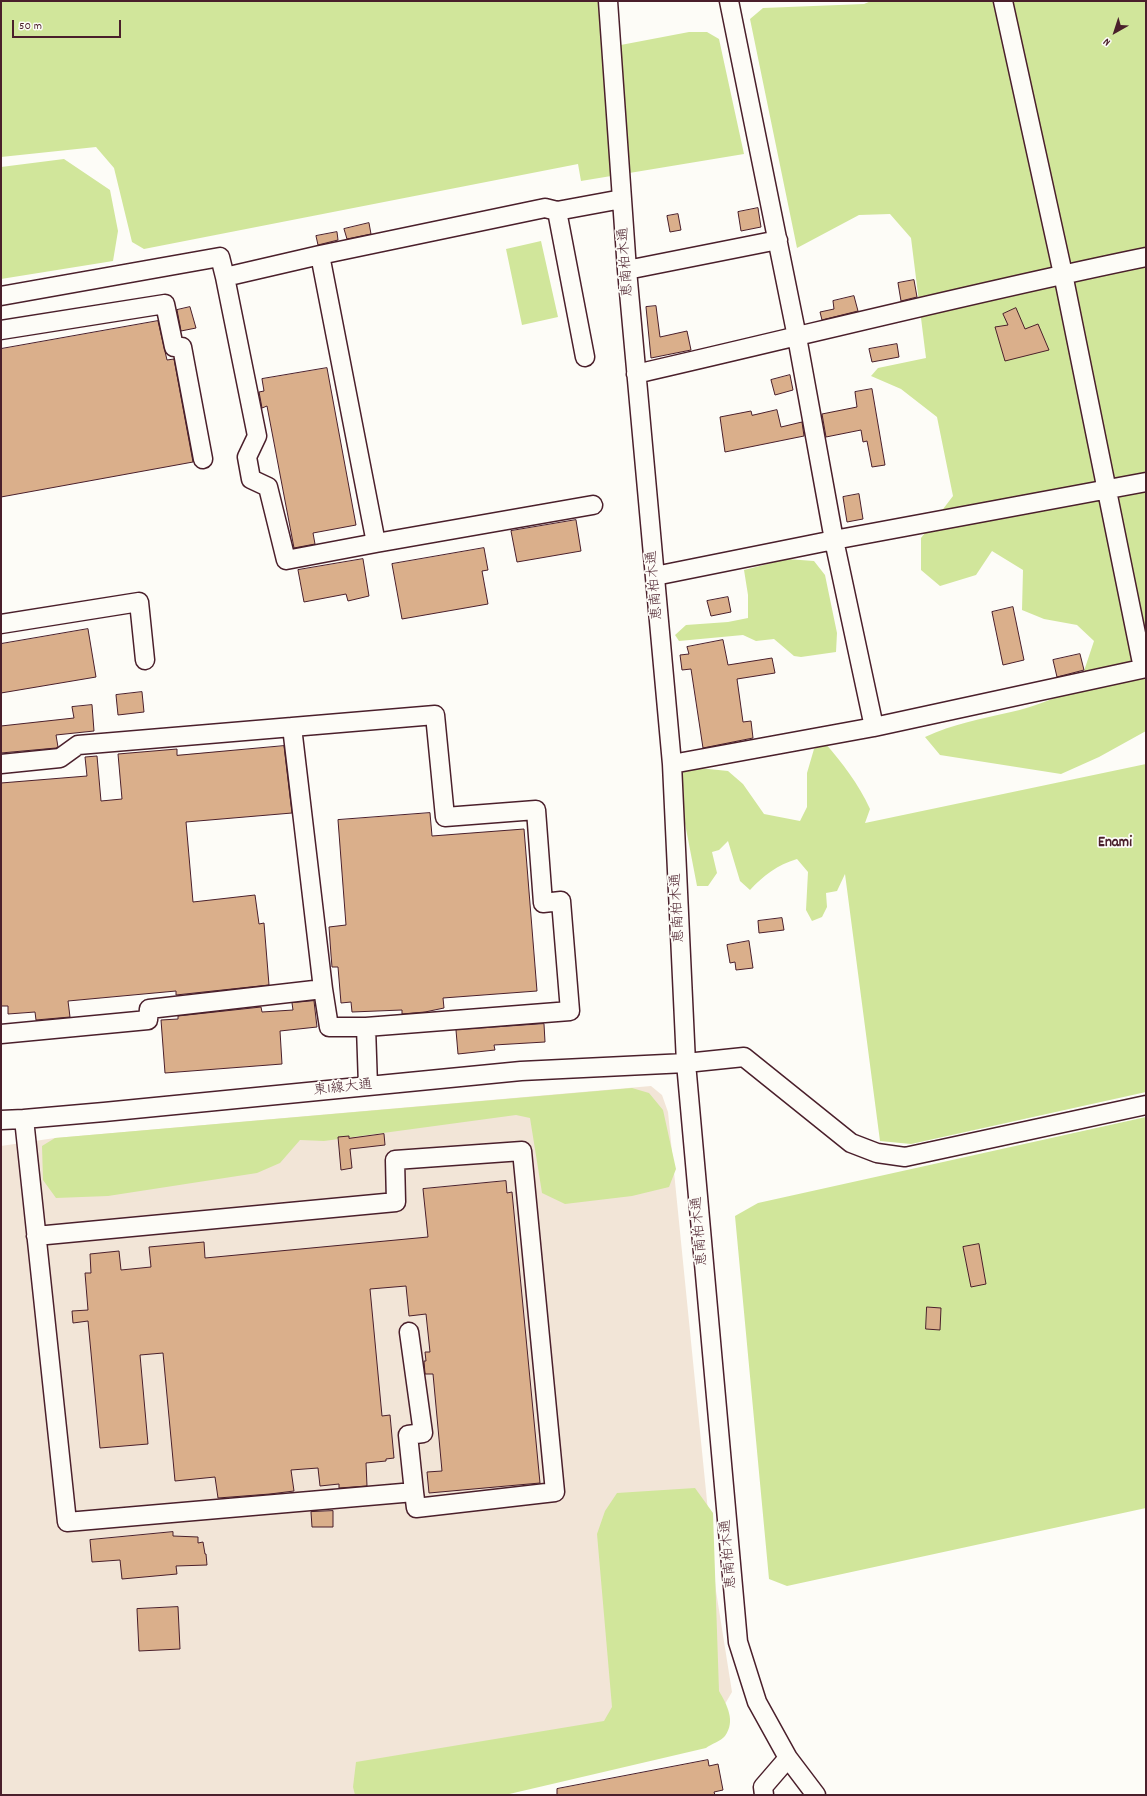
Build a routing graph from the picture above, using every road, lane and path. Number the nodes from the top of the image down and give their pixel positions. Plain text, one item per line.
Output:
1 (608, 1) edge
2 (729, 1) edge
3 (1003, 1) edge
4 (622, 199) junction
5 (557, 211) junction
6 (778, 240) junction
7 (320, 255) junction
8 (1146, 257) edge
9 (627, 270) junction
10 (1063, 274) junction
11 (225, 277) junction
12 (1, 296) edge
13 (1, 330) edge
14 (797, 337) junction
15 (585, 357) dead end
16 (636, 374) junction
17 (203, 460) dead end
18 (1146, 482) edge
19 (1106, 489) junction
20 (593, 505) dead end
21 (834, 540) junction
22 (376, 544) junction
23 (655, 576) junction
24 (1, 624) edge
25 (146, 660) dead end
26 (1144, 668) edge
27 (292, 727) junction
28 (874, 728) junction
29 (1, 764) edge
30 (672, 764) junction
31 (322, 989) junction
32 (366, 1027) junction
33 (1, 1034) edge
34 (686, 1062) junction
35 (368, 1086) junction
36 (1146, 1105) edge
37 (24, 1119) junction
38 (1, 1120) edge
39 (36, 1236) junction
40 (409, 1332) dead end
41 (414, 1492) junction
42 (788, 1758) junction
43 (764, 1795) edge
44 (816, 1795) edge

1 - 4 street, 恵南柏木通
2 - 6 street
3 - 10 street
4 - 5 street
4 - 9 street, 恵南柏木通
5 - 7 street
5 - 15 street
6 - 9 street
6 - 14 street
7 - 11 street
7 - 22 street
8 - 10 street
9 - 16 street, 恵南柏木通
10 - 14 street
10 - 19 street
11 - 12 street
11 - 22 street
13 - 17 street
14 - 16 street
14 - 21 street
16 - 23 street, 恵南柏木通
18 - 19 street
19 - 21 street
19 - 26 street
20 - 22 street
21 - 23 street
21 - 28 street
23 - 30 street, 恵南柏木通
24 - 25 street
26 - 28 street
27 - 29 street
27 - 31 street
27 - 32 street
28 - 30 street
30 - 34 street, 恵南柏木通
31 - 32 street
31 - 33 street
32 - 35 street
34 - 35 street, 東1線大通
34 - 36 street, 東1線大通
34 - 42 street, 恵南柏木通
35 - 37 street, 東1線大通
37 - 38 street, 東1線大通
37 - 39 street
39 - 41 street
39 - 41 street
40 - 41 street
42 - 43 street
42 - 44 street, 恵南柏木通

